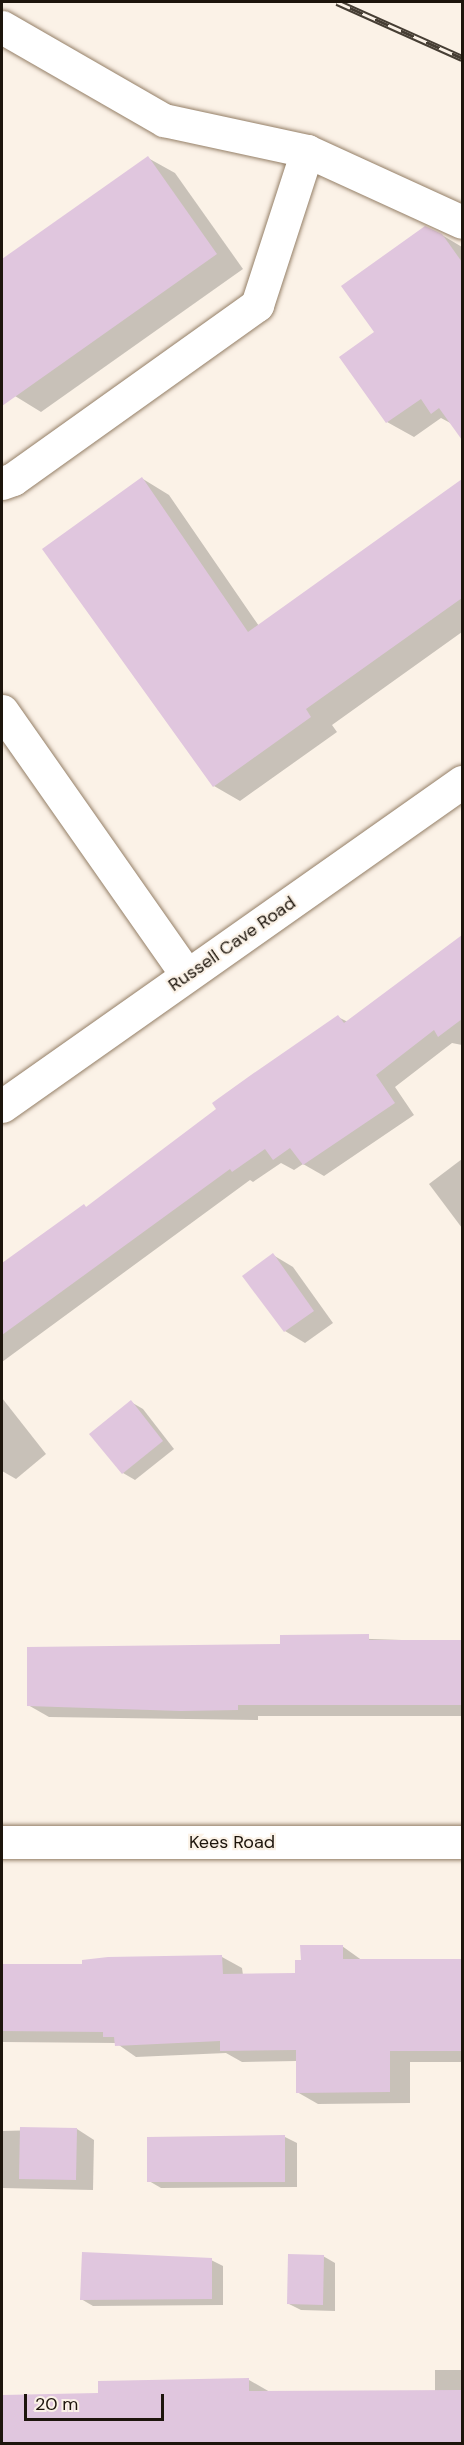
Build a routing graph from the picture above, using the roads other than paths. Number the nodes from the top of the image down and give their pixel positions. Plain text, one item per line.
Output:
1 (2, 27) edge
2 (307, 151) junction
3 (462, 222) edge
4 (5, 475) edge
5 (2, 711) edge
6 (462, 782) edge
7 (187, 975) junction
8 (2, 1106) edge
9 (2, 1842) edge
10 (462, 1842) edge

1 - 2 street
2 - 3 street
2 - 4 street
5 - 7 street
6 - 7 street, Russell Cave Road
7 - 8 street, Russell Cave Road
9 - 10 street, Kees Road

